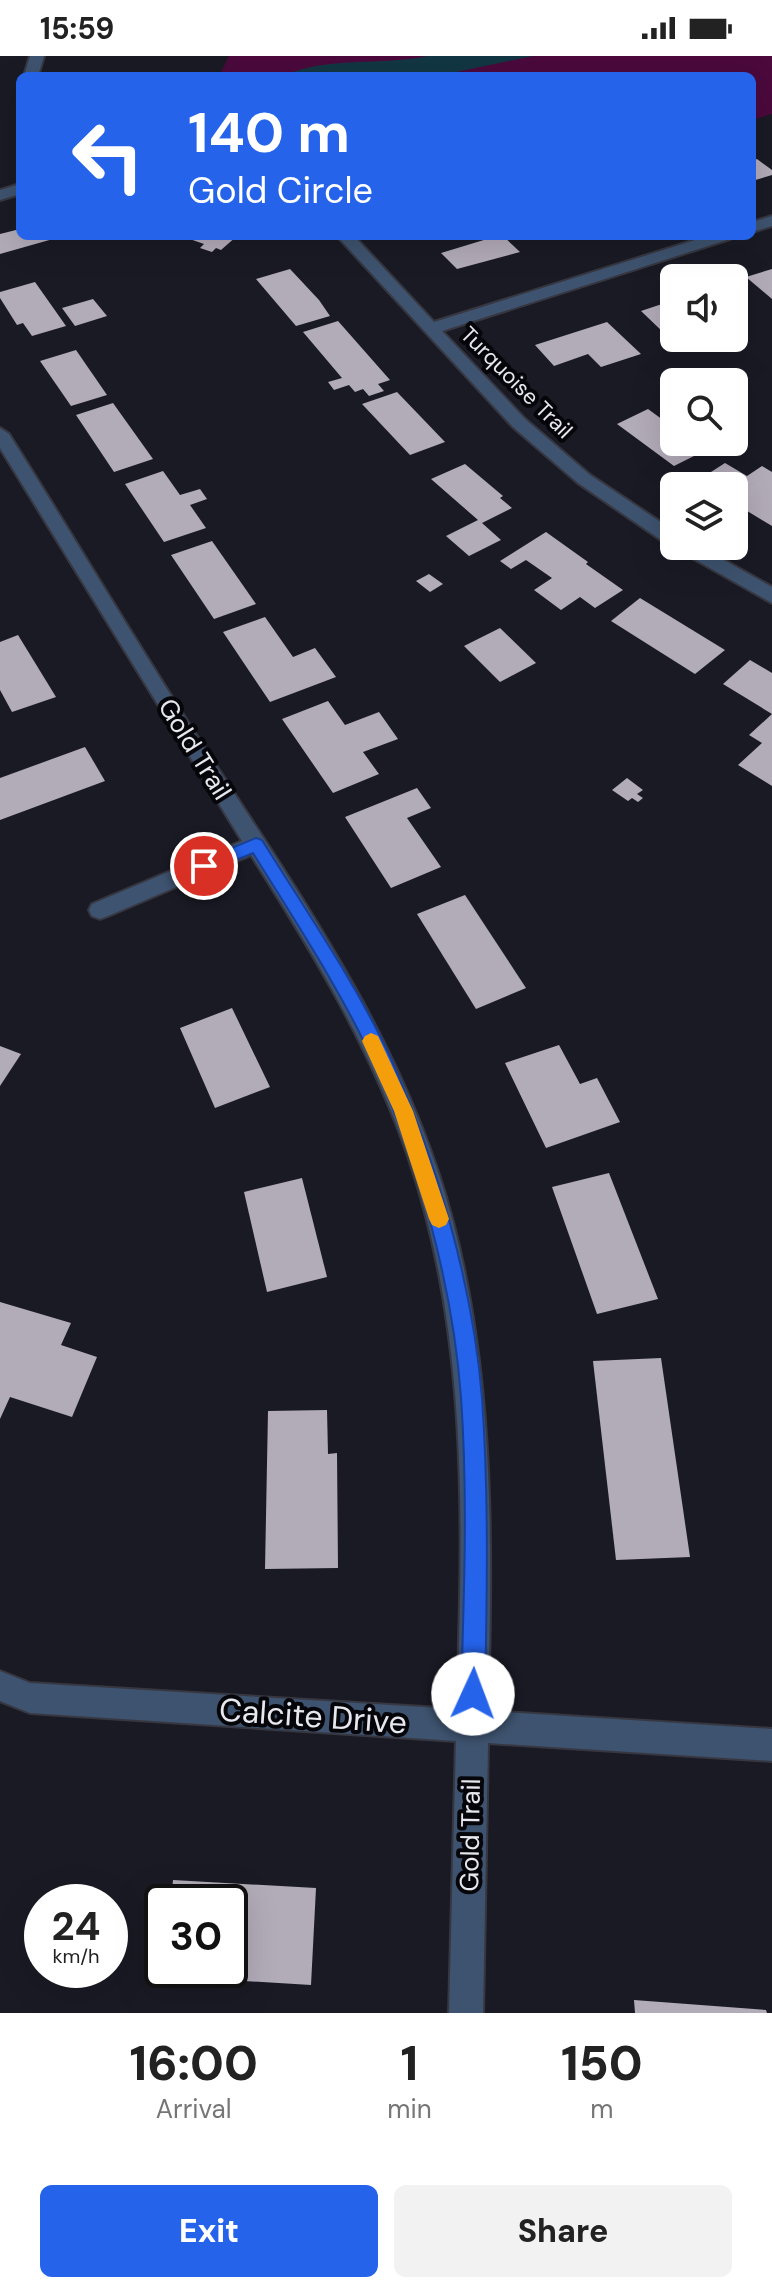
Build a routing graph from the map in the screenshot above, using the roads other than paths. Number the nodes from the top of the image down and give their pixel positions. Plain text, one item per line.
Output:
1 (349, 240) edge
2 (711, 240) edge
3 (430, 329) junction
4 (0, 434) edge
5 (9, 467) edge
6 (660, 531) edge
7 (709, 560) edge
8 (772, 596) edge
9 (256, 844) junction
10 (100, 910) dead end
11 (0, 1686) edge
12 (472, 1726) junction
13 (772, 1745) edge
14 (466, 2013) edge

1 - 3 street, Turquoise Trail
2 - 3 street
3 - 6 street, Turquoise Trail
4 - 5 street, Gold Trail
5 - 9 street, Gold Trail
7 - 8 street
9 - 10 street
9 - 12 street, Gold Trail
11 - 12 street, Calcite Drive
12 - 13 street, Calcite Drive
12 - 14 street, Gold Trail

